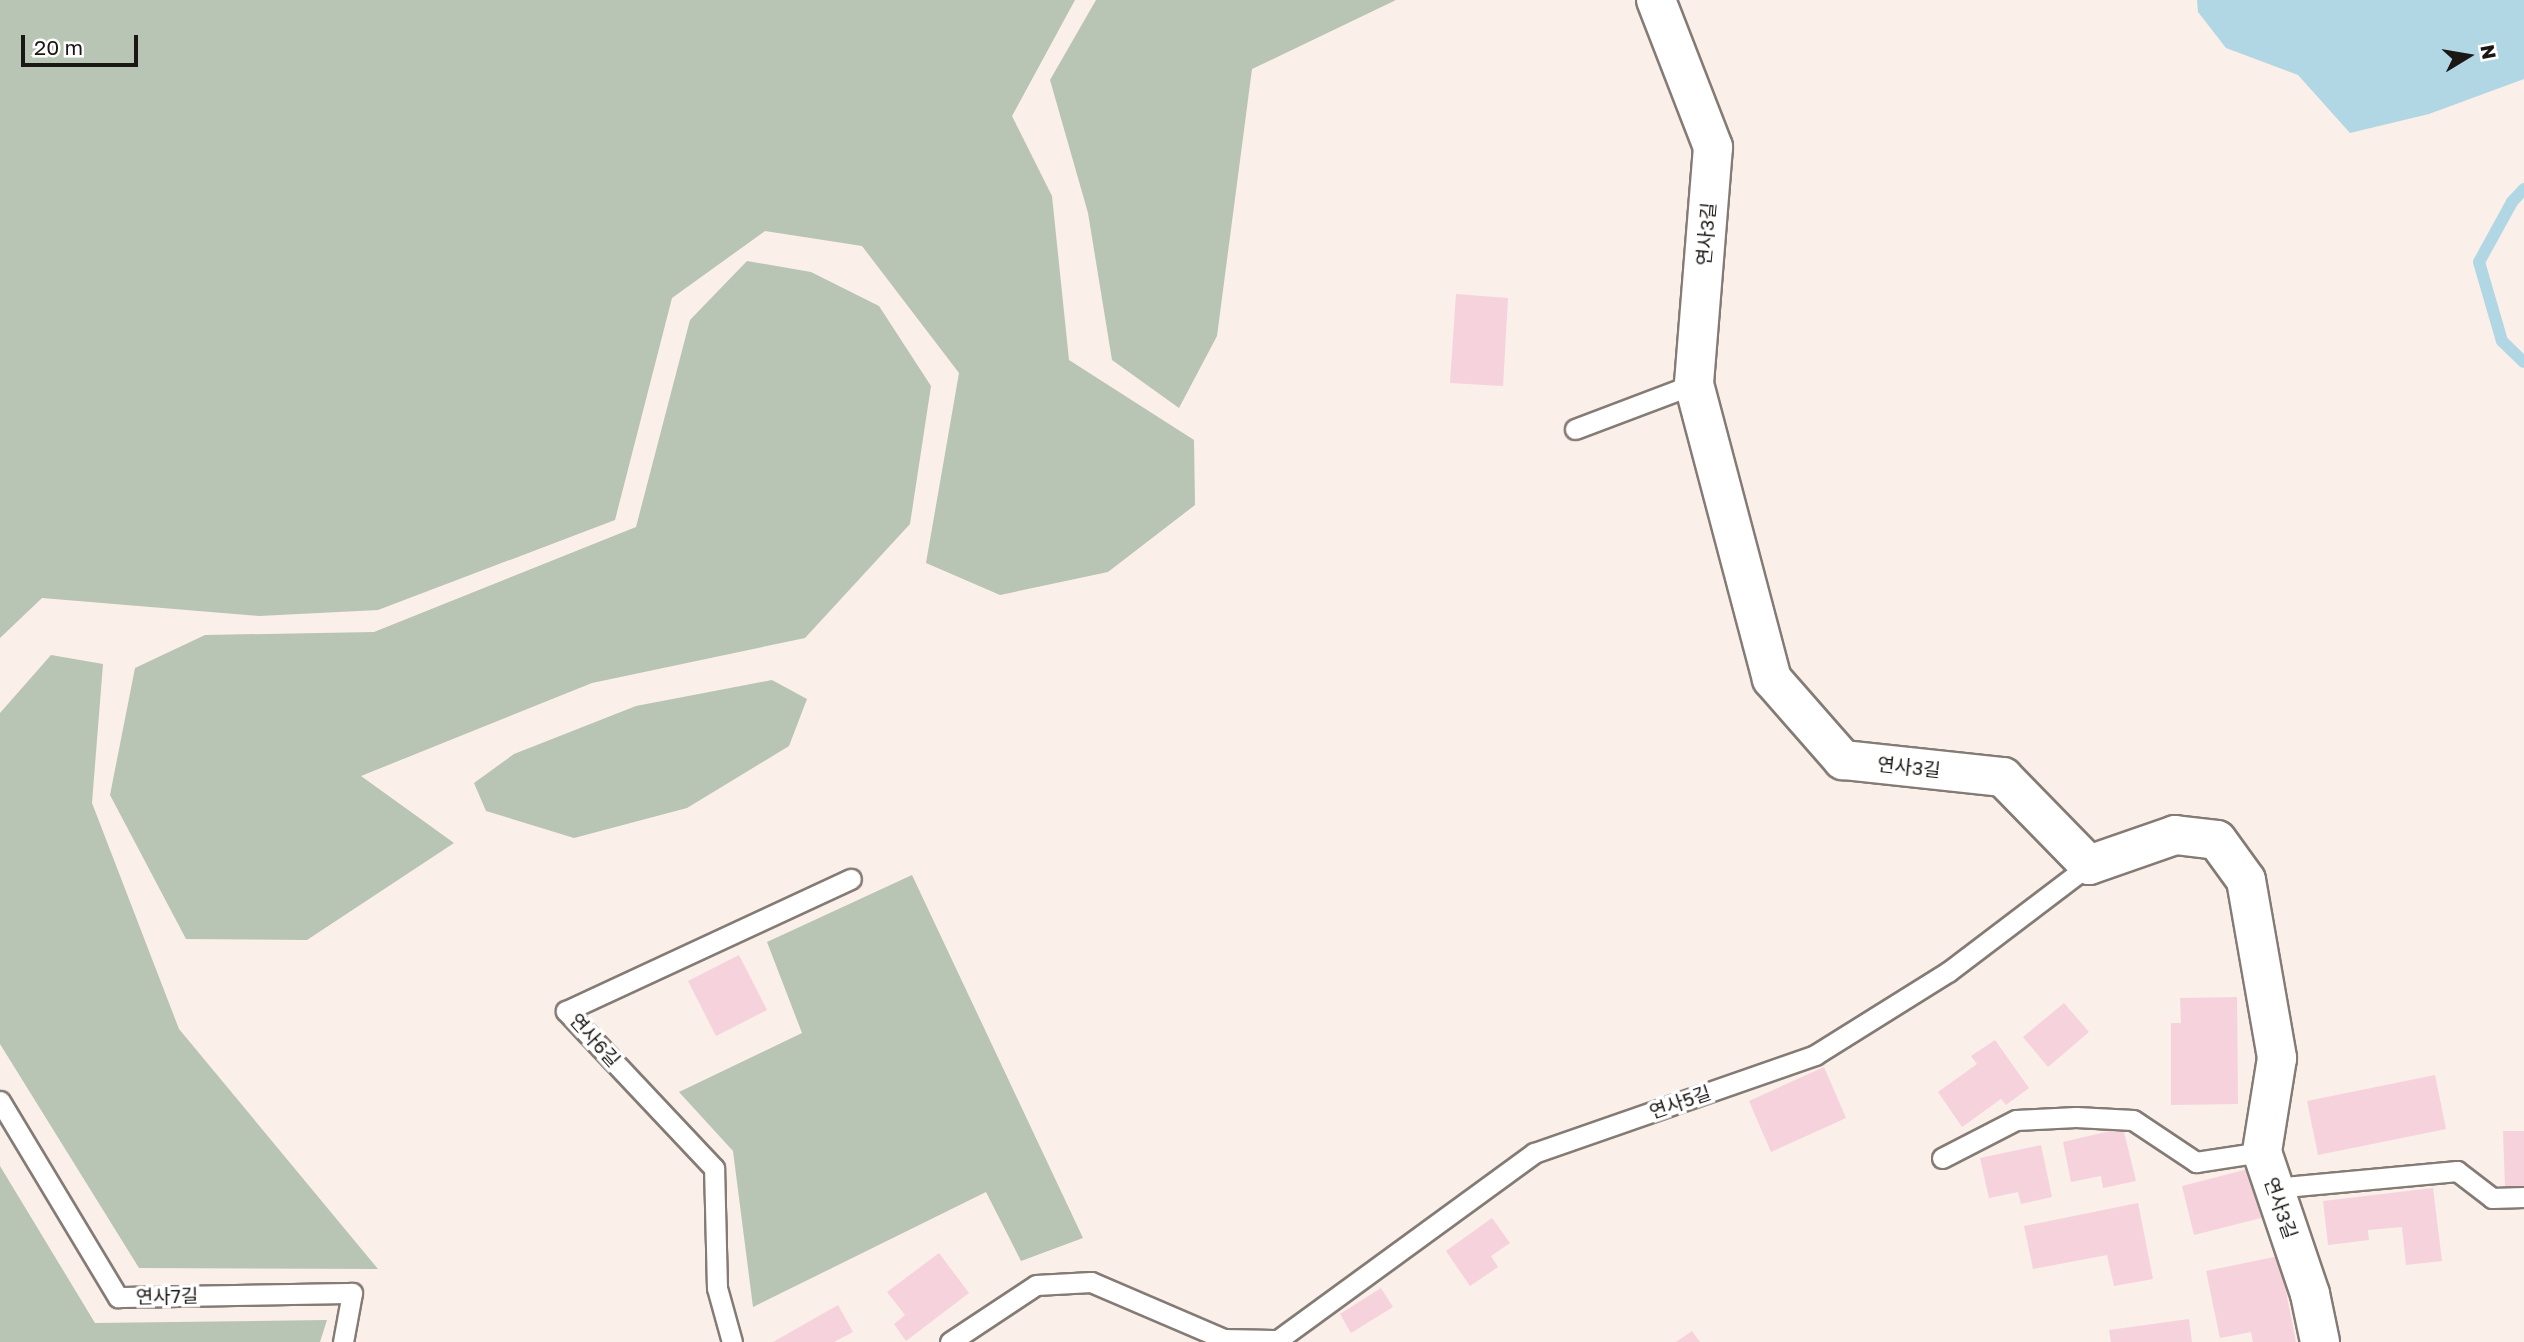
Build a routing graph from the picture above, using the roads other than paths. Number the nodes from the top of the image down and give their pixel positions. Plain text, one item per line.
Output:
1 (1656, 0) edge
2 (1694, 384) junction
3 (1575, 429) dead end
4 (2089, 865) junction
5 (851, 879) dead end
6 (0, 1101) edge
7 (2262, 1152) junction
8 (1942, 1158) dead end
9 (2274, 1188) junction
10 (2524, 1198) edge
11 (1274, 1341) edge
12 (343, 1342) edge
13 (732, 1342) edge
14 (950, 1342) edge
15 (2320, 1342) edge

1 - 2 street, 연사3길
2 - 3 lane
2 - 4 street, 연사3길
4 - 7 street, 연사3길
4 - 11 lane, 연사5길
5 - 13 lane, 연사6길
6 - 12 lane, 연사7길
7 - 8 lane
7 - 9 street, 연사3길
9 - 10 lane
9 - 15 street, 연사3길
11 - 14 lane

